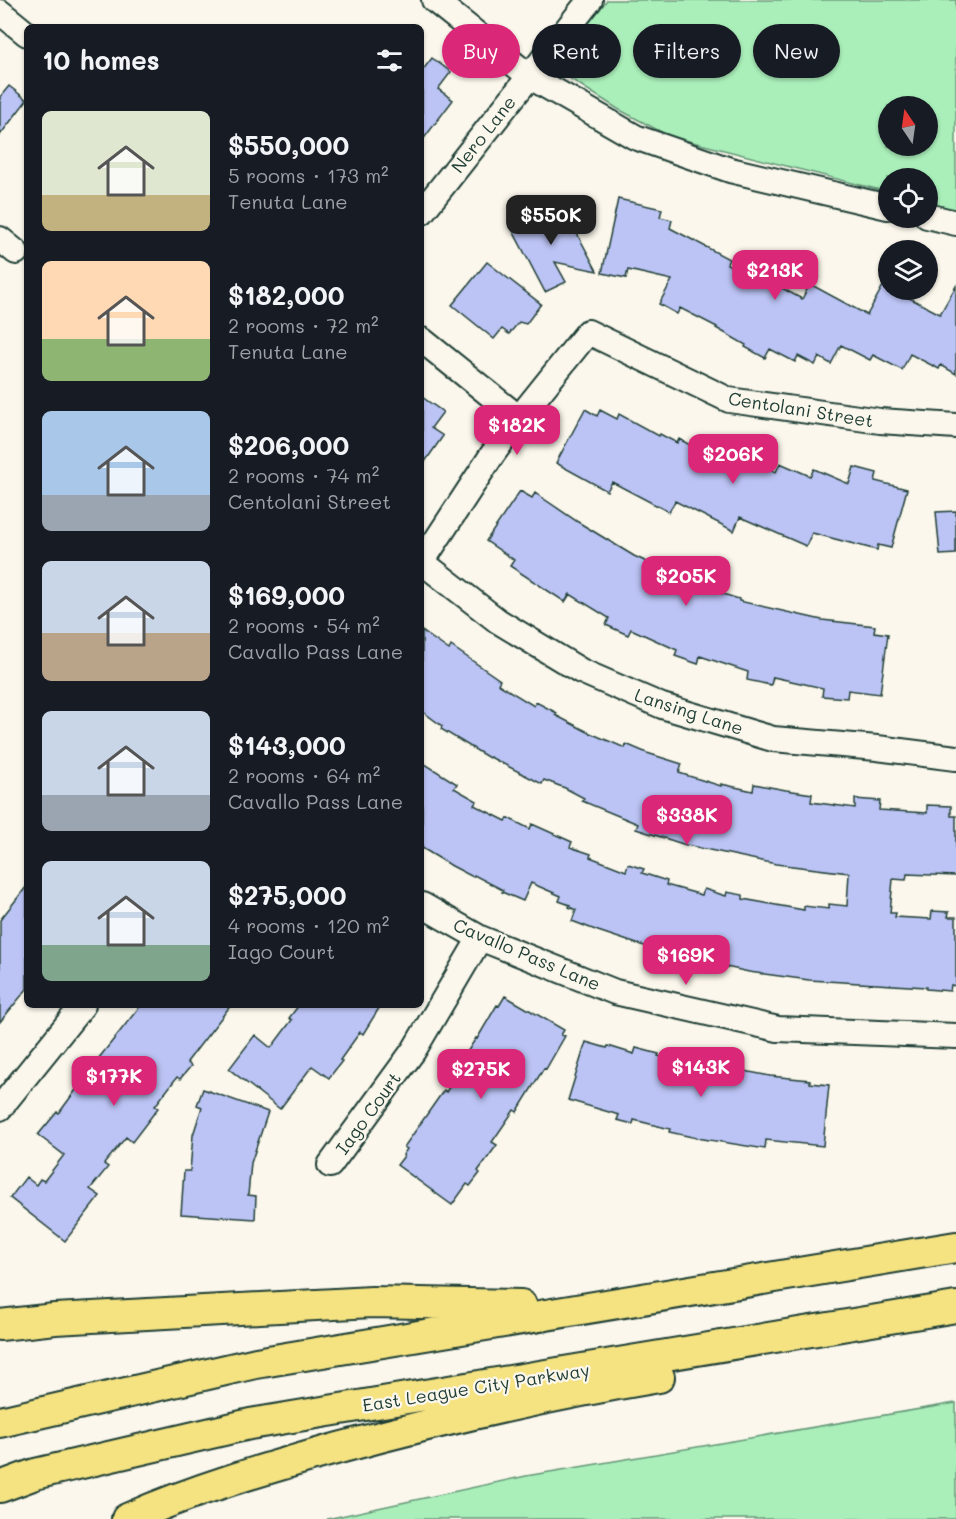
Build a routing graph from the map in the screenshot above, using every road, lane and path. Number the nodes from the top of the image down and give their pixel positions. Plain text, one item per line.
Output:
1 (434, 0) edge
2 (590, 0) edge
3 (0, 12) edge
4 (24, 32) edge
5 (529, 76) junction
6 (878, 205) edge
7 (424, 209) edge
8 (938, 219) edge
9 (956, 223) edge
10 (424, 342) edge
11 (519, 418) junction
12 (956, 426) edge
13 (424, 559) edge
14 (424, 564) edge
15 (956, 758) edge
16 (424, 906) edge
17 (480, 938) junction
18 (81, 1008) edge
19 (956, 1036) edge
20 (0, 1108) edge
21 (330, 1165) dead end
22 (956, 1247) edge
23 (596, 1306) junction
24 (956, 1307) edge
25 (956, 1312) edge
26 (0, 1325) edge
27 (0, 1422) edge
28 (0, 1487) edge
29 (127, 1519) edge

1 - 5 street
2 - 5 street, Nero Lane
3 - 4 street
5 - 6 street
5 - 7 street, Nero Lane
8 - 9 street
10 - 11 street
11 - 12 street, Centolani Street
11 - 13 street
14 - 15 street, Lansing Lane
16 - 17 street, Cavallo Pass Lane
17 - 19 street, Cavallo Pass Lane
17 - 21 street, Iago Court
18 - 20 street
22 - 23 main road
23 - 26 main road
23 - 27 main road
24 - 28 main road, East League City Parkway
25 - 29 main road

